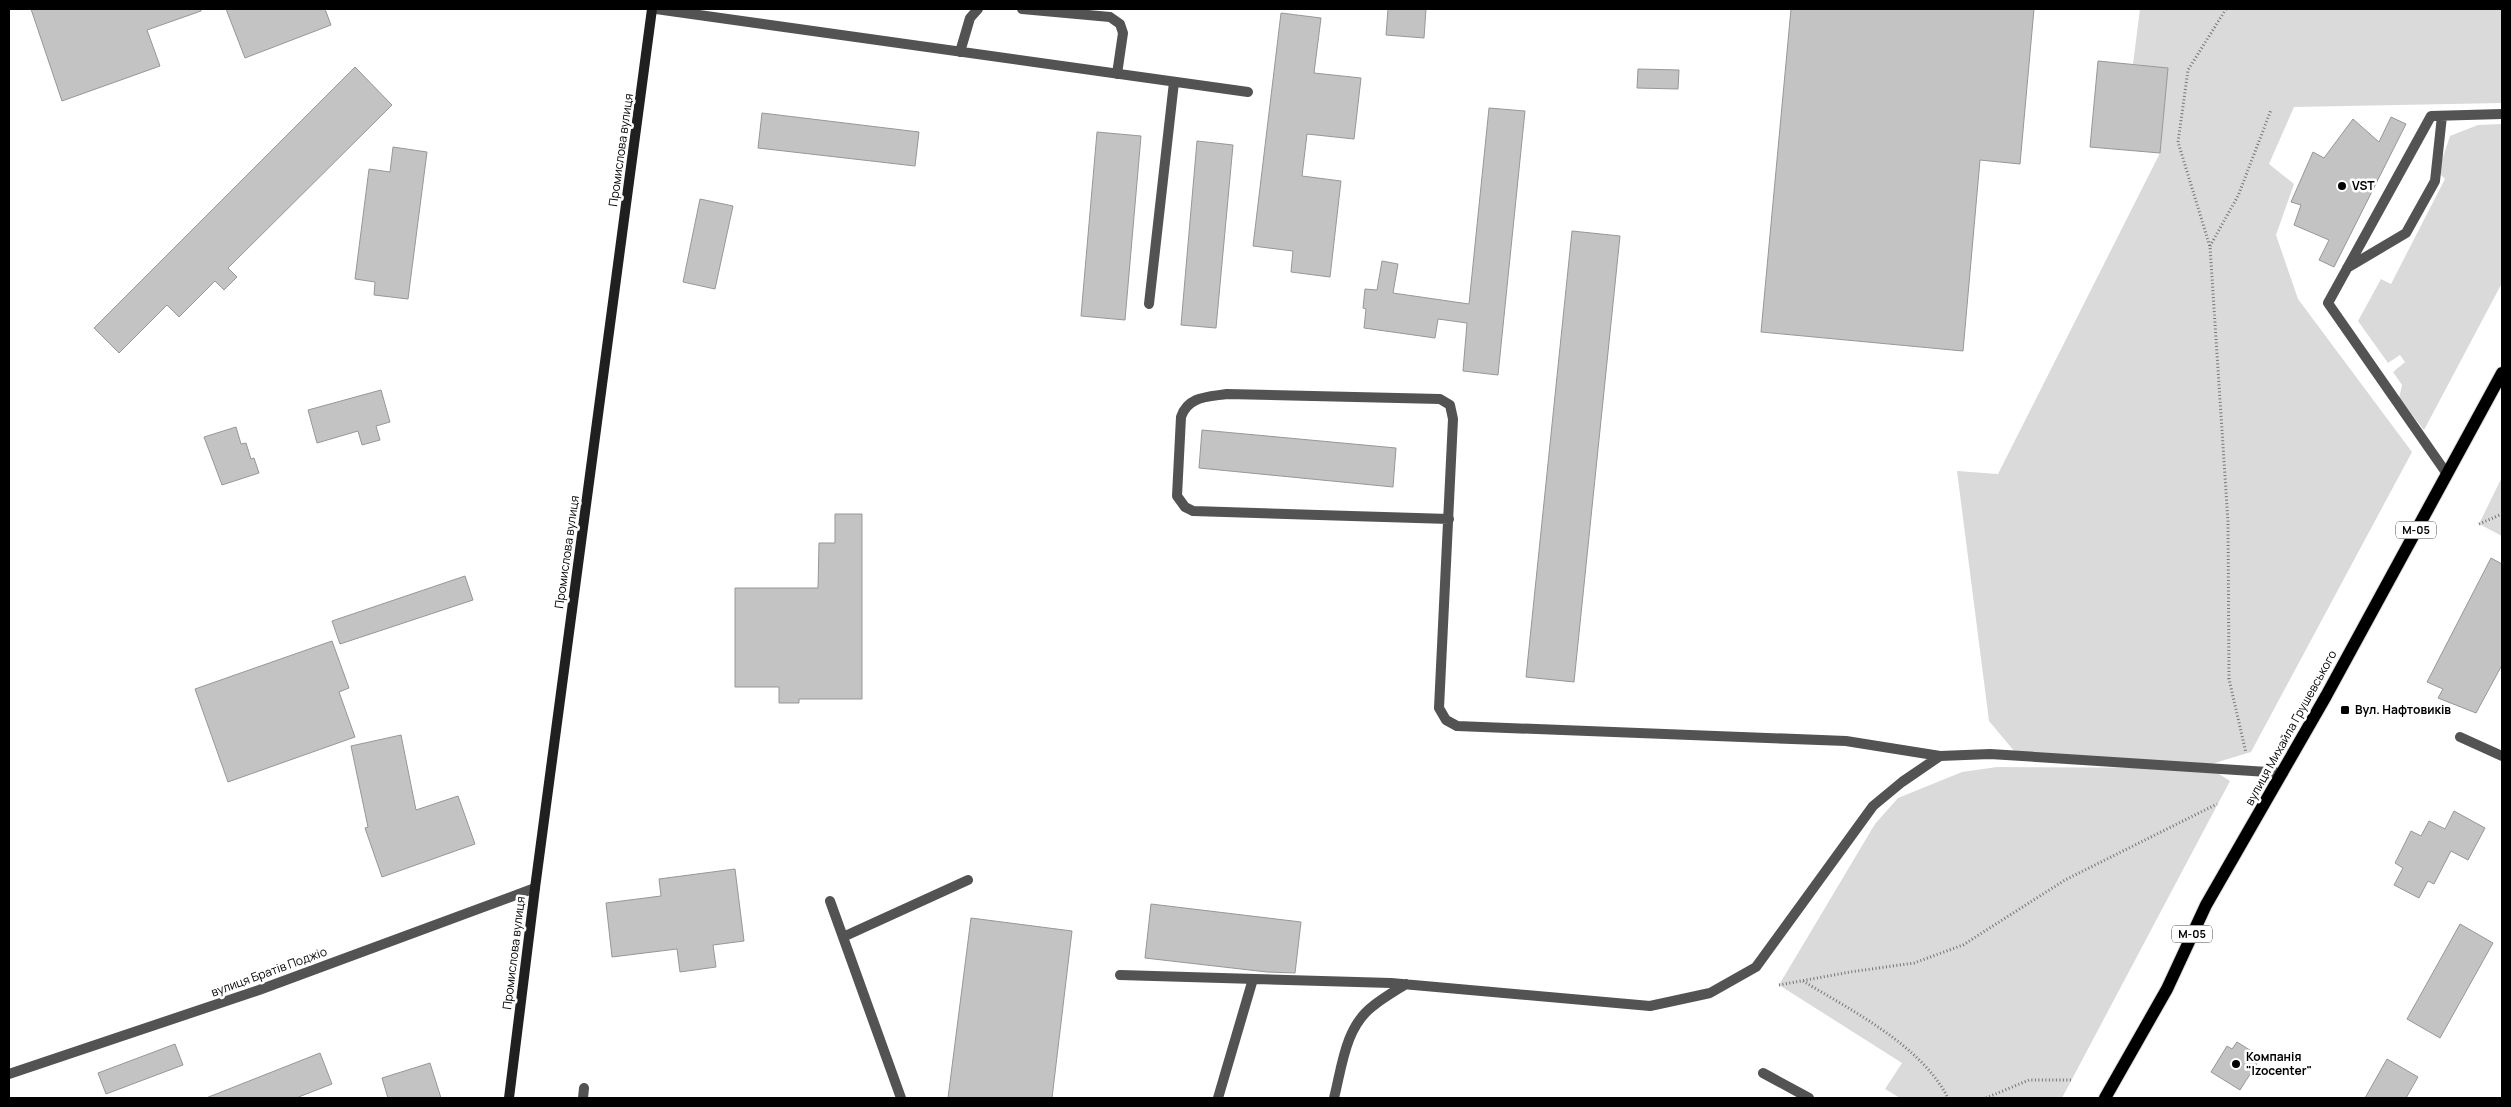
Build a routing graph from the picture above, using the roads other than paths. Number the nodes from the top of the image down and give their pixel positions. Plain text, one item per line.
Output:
1 (652, 9) edge
2 (656, 9) edge
3 (978, 9) edge
4 (1022, 9) edge
5 (960, 52) junction
6 (1117, 74) junction
7 (1174, 82) junction
8 (1248, 92) dead end
9 (2502, 114) edge
10 (2442, 116) junction
11 (2346, 269) junction
12 (1149, 304) dead end
13 (2502, 372) edge
14 (2447, 474) junction
15 (1449, 519) junction
16 (2460, 737) dead end
17 (1940, 756) junction
18 (2502, 756) edge
19 (2283, 772) junction
20 (968, 880) dead end
21 (535, 888) junction
22 (830, 901) dead end
23 (843, 937) junction
24 (1120, 976) dead end
25 (1253, 979) junction
26 (1406, 984) junction
27 (1763, 1073) dead end
28 (9, 1074) edge
29 (509, 1098) edge
30 (901, 1098) edge
31 (1218, 1098) edge
32 (1334, 1098) edge
33 (1809, 1098) edge
34 (2105, 1098) edge

1 - 21 street, Промислова вулиця
2 - 5 street
3 - 5 street
4 - 6 street
5 - 6 street
6 - 7 street
7 - 8 street
7 - 12 street
9 - 10 street
10 - 11 street
10 - 11 street
11 - 14 street
13 - 14 main road, вулиця Михайла Грушевського / М-05
14 - 19 main road, вулиця Михайла Грушевського / М-05
15 - 15 street
15 - 17 street
16 - 18 street
17 - 19 street
17 - 26 street
19 - 34 main road, вулиця Михайла Грушевського / М-05
20 - 23 street
21 - 28 street, вулиця Братів Поджіо
21 - 29 street, Промислова вулиця
22 - 23 street
23 - 30 street
24 - 25 street
25 - 26 street
25 - 31 street
26 - 32 street
27 - 33 street

